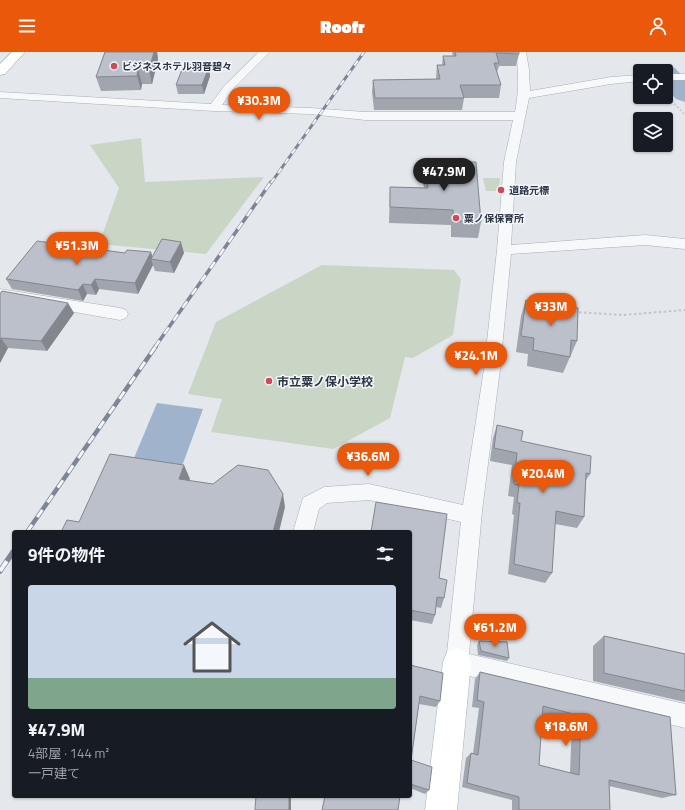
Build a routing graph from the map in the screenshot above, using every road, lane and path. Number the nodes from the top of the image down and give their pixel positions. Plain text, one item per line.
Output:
1 (18, 52) edge
2 (265, 52) edge
3 (521, 52) edge
4 (0, 71) edge
5 (673, 77) edge
6 (685, 77) edge
7 (633, 78) edge
8 (0, 95) edge
9 (524, 95) junction
10 (673, 102) edge
11 (214, 108) junction
12 (685, 114) edge
13 (520, 116) junction
14 (685, 244) edge
15 (504, 250) junction
16 (1, 295) edge
17 (685, 310) edge
18 (568, 312) edge
19 (120, 314) dead end
20 (472, 516) junction
21 (304, 530) edge
22 (457, 662) junction
23 (685, 716) edge
24 (441, 810) edge

1 - 4 main road
2 - 11 street
3 - 9 street
5 - 6 street
7 - 9 street
8 - 11 street
9 - 13 street
10 - 12 path
11 - 13 street
13 - 15 street
14 - 15 street
15 - 20 street
16 - 19 street
17 - 18 path
20 - 21 street
20 - 22 street
22 - 23 street
22 - 24 main road

